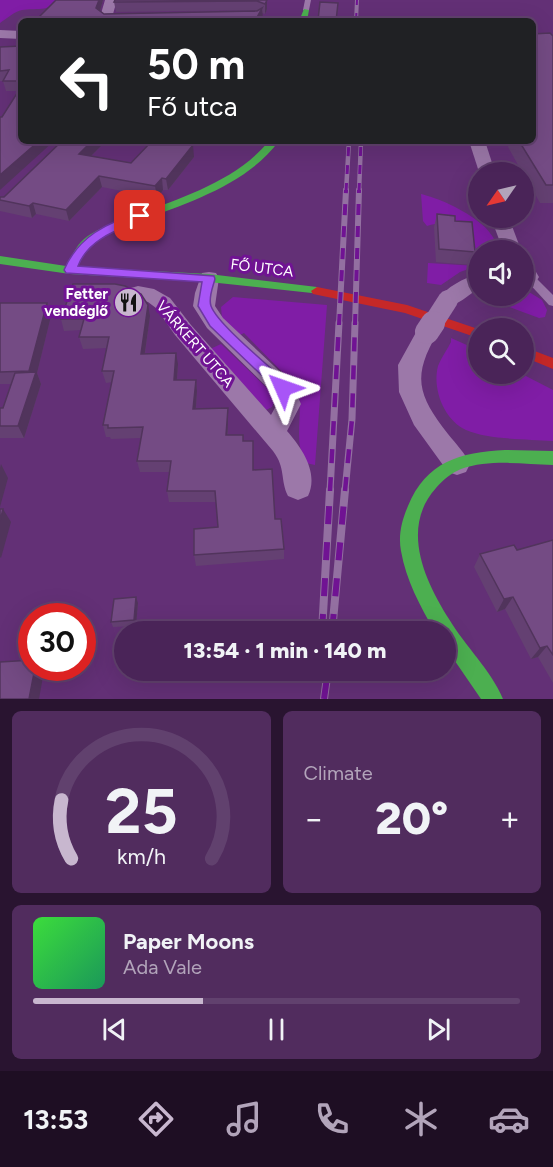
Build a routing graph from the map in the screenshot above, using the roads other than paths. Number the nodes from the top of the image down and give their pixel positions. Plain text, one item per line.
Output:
1 (111, 0) edge
2 (145, 18) edge
3 (0, 34) edge
4 (18, 34) edge
5 (272, 144) edge
6 (478, 144) edge
7 (484, 162) edge
8 (0, 260) edge
9 (70, 270) junction
10 (209, 279) junction
11 (534, 284) edge
12 (468, 286) edge
13 (138, 293) edge
14 (553, 302) edge
15 (468, 330) edge
16 (534, 356) edge
17 (553, 364) edge
18 (270, 430) junction
19 (553, 458) edge
20 (457, 464) junction
21 (298, 488) dead end
22 (493, 699) edge

1 - 2 street
3 - 4 street
5 - 9 street
6 - 7 street
8 - 9 street, FŐ UTCA
9 - 10 street, FŐ UTCA
10 - 15 street, FŐ UTCA
10 - 18 street, VÁRKERT UTCA
11 - 14 lane
12 - 20 street, bridge
13 - 18 street, VÁRKERT UTCA
16 - 17 street
18 - 21 street, VÁRKERT UTCA
19 - 20 street
20 - 22 street

